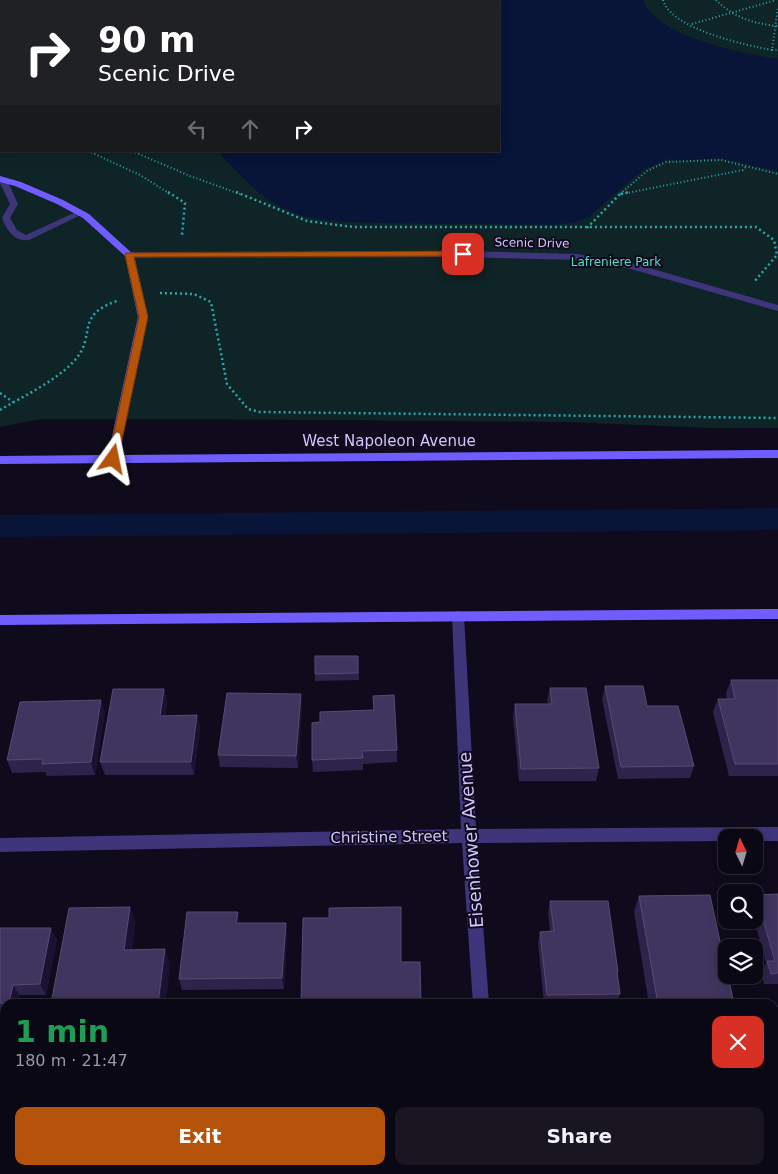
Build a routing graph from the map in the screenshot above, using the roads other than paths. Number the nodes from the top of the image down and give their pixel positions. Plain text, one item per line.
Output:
1 (2, 179) edge
2 (81, 213) junction
3 (129, 255) junction
4 (778, 308) edge
5 (778, 454) edge
6 (113, 459) junction
7 (0, 460) edge
8 (778, 614) edge
9 (458, 616) junction
10 (0, 620) edge
11 (778, 834) edge
12 (470, 836) junction
13 (0, 845) edge
14 (482, 999) edge

1 - 2 main road
1 - 2 street
2 - 3 main road
3 - 4 street, Scenic Drive
3 - 6 main road
5 - 6 main road, West Napoleon Avenue
6 - 7 main road, West Napoleon Avenue
8 - 9 main road
9 - 10 main road
9 - 12 street, Eisenhower Avenue
11 - 12 street, Christine Street
12 - 13 street, Christine Street
12 - 14 street, Eisenhower Avenue

